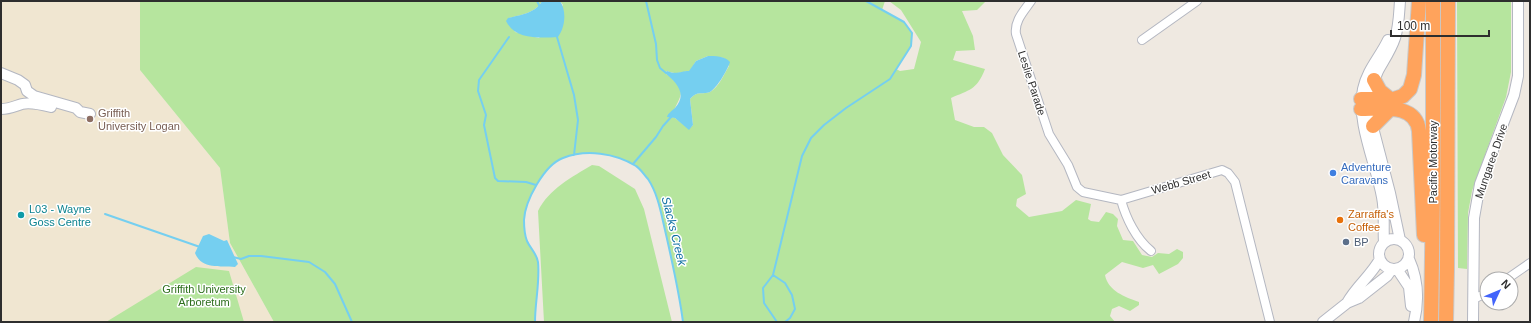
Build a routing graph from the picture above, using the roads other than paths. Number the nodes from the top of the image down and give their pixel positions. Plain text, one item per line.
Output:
1 (1031, 1) edge
2 (1197, 1) edge
3 (1419, 1) edge
4 (1433, 1) edge
5 (1448, 1) edge
6 (1518, 1) edge
7 (1399, 4) edge
8 (1142, 40) dead end
9 (1, 73) edge
10 (1374, 80) junction
11 (27, 91) junction
12 (23, 104) junction
13 (1366, 104) junction
14 (1390, 104) junction
15 (1, 109) edge
16 (80, 112) junction
17 (90, 114) dead end
18 (1373, 126) junction
19 (1068, 165) joint
20 (1121, 200) junction
21 (1400, 240) junction
22 (1384, 243) junction
23 (1151, 251) dead end
24 (1380, 259) junction
25 (1409, 259) junction
26 (1433, 260) junction
27 (1530, 263) edge
28 (1395, 269) junction
29 (1518, 271) edge
30 (1479, 296) edge
31 (1472, 299) junction
32 (1347, 303) junction
33 (1270, 322) edge
34 (1323, 322) edge
35 (1414, 322) edge
36 (1431, 322) edge
37 (1446, 322) edge
38 (1473, 322) edge

1 - 19 street, Leslie Parade
2 - 8 street
3 - 14 highway
4 - 26 highway, Pacific Motorway
5 - 37 highway, Pacific Motorway
6 - 31 street, Mungaree Drive
7 - 10 street
7 - 13 street
9 - 11 street
10 - 13 street
10 - 14 highway
11 - 12 street
11 - 16 street
12 - 15 street
12 - 16 street
13 - 14 highway
13 - 18 street
13 - 22 street
14 - 18 highway
14 - 26 highway
16 - 17 street
18 - 21 street
19 - 20 street, Webb Street
20 - 23 street
20 - 33 street, Webb Street
21 - 22 street
21 - 25 street
22 - 24 street
24 - 28 street
24 - 32 street
25 - 28 street
25 - 35 street
26 - 36 highway, Pacific Motorway
27 - 29 street
28 - 32 street
28 - 35 street
30 - 31 street
31 - 38 street, Mungaree Drive
32 - 34 street

